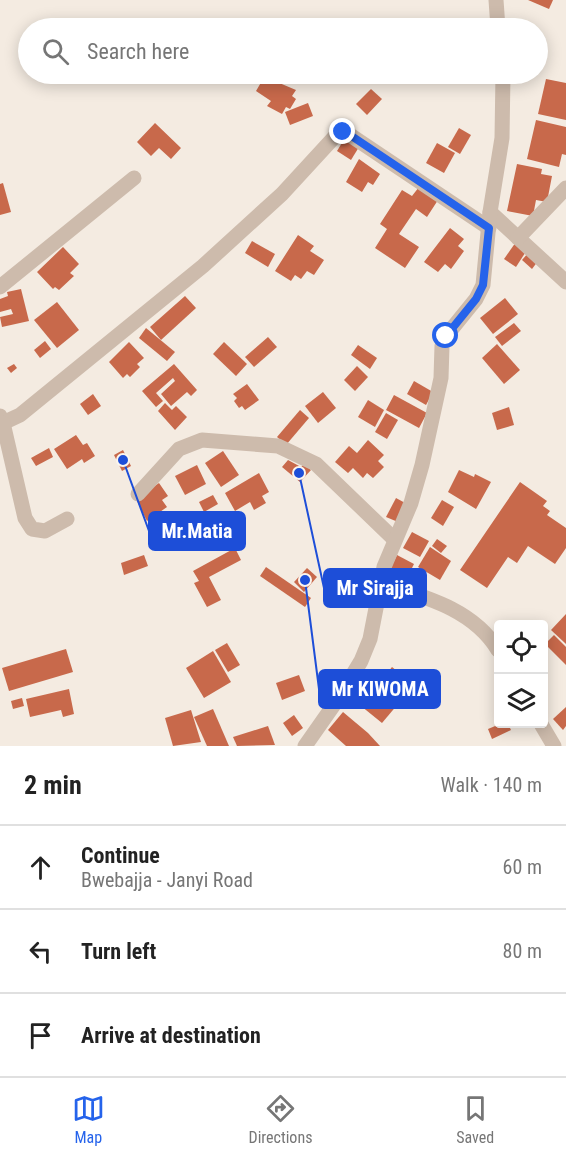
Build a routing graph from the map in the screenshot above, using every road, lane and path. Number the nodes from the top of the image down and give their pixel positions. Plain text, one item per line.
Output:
1 (496, 0) edge
2 (497, 18) edge
3 (503, 84) edge
4 (134, 178) dead end
5 (566, 188) edge
6 (490, 212) junction
7 (489, 228) junction
8 (518, 238) junction
9 (566, 282) edge
10 (0, 286) edge
11 (1, 420) edge
12 (138, 494) dead end
13 (67, 519) dead end
14 (395, 540) junction
15 (381, 583) junction
16 (494, 645) edge
17 (544, 728) edge
18 (305, 746) edge
19 (554, 746) edge

1 - 2 street
3 - 6 street
4 - 10 street
5 - 8 street
6 - 7 street
6 - 8 street
7 - 11 street
7 - 14 street
8 - 9 street
11 - 13 street
12 - 14 street
14 - 15 street
15 - 16 street
15 - 18 street
17 - 19 street

